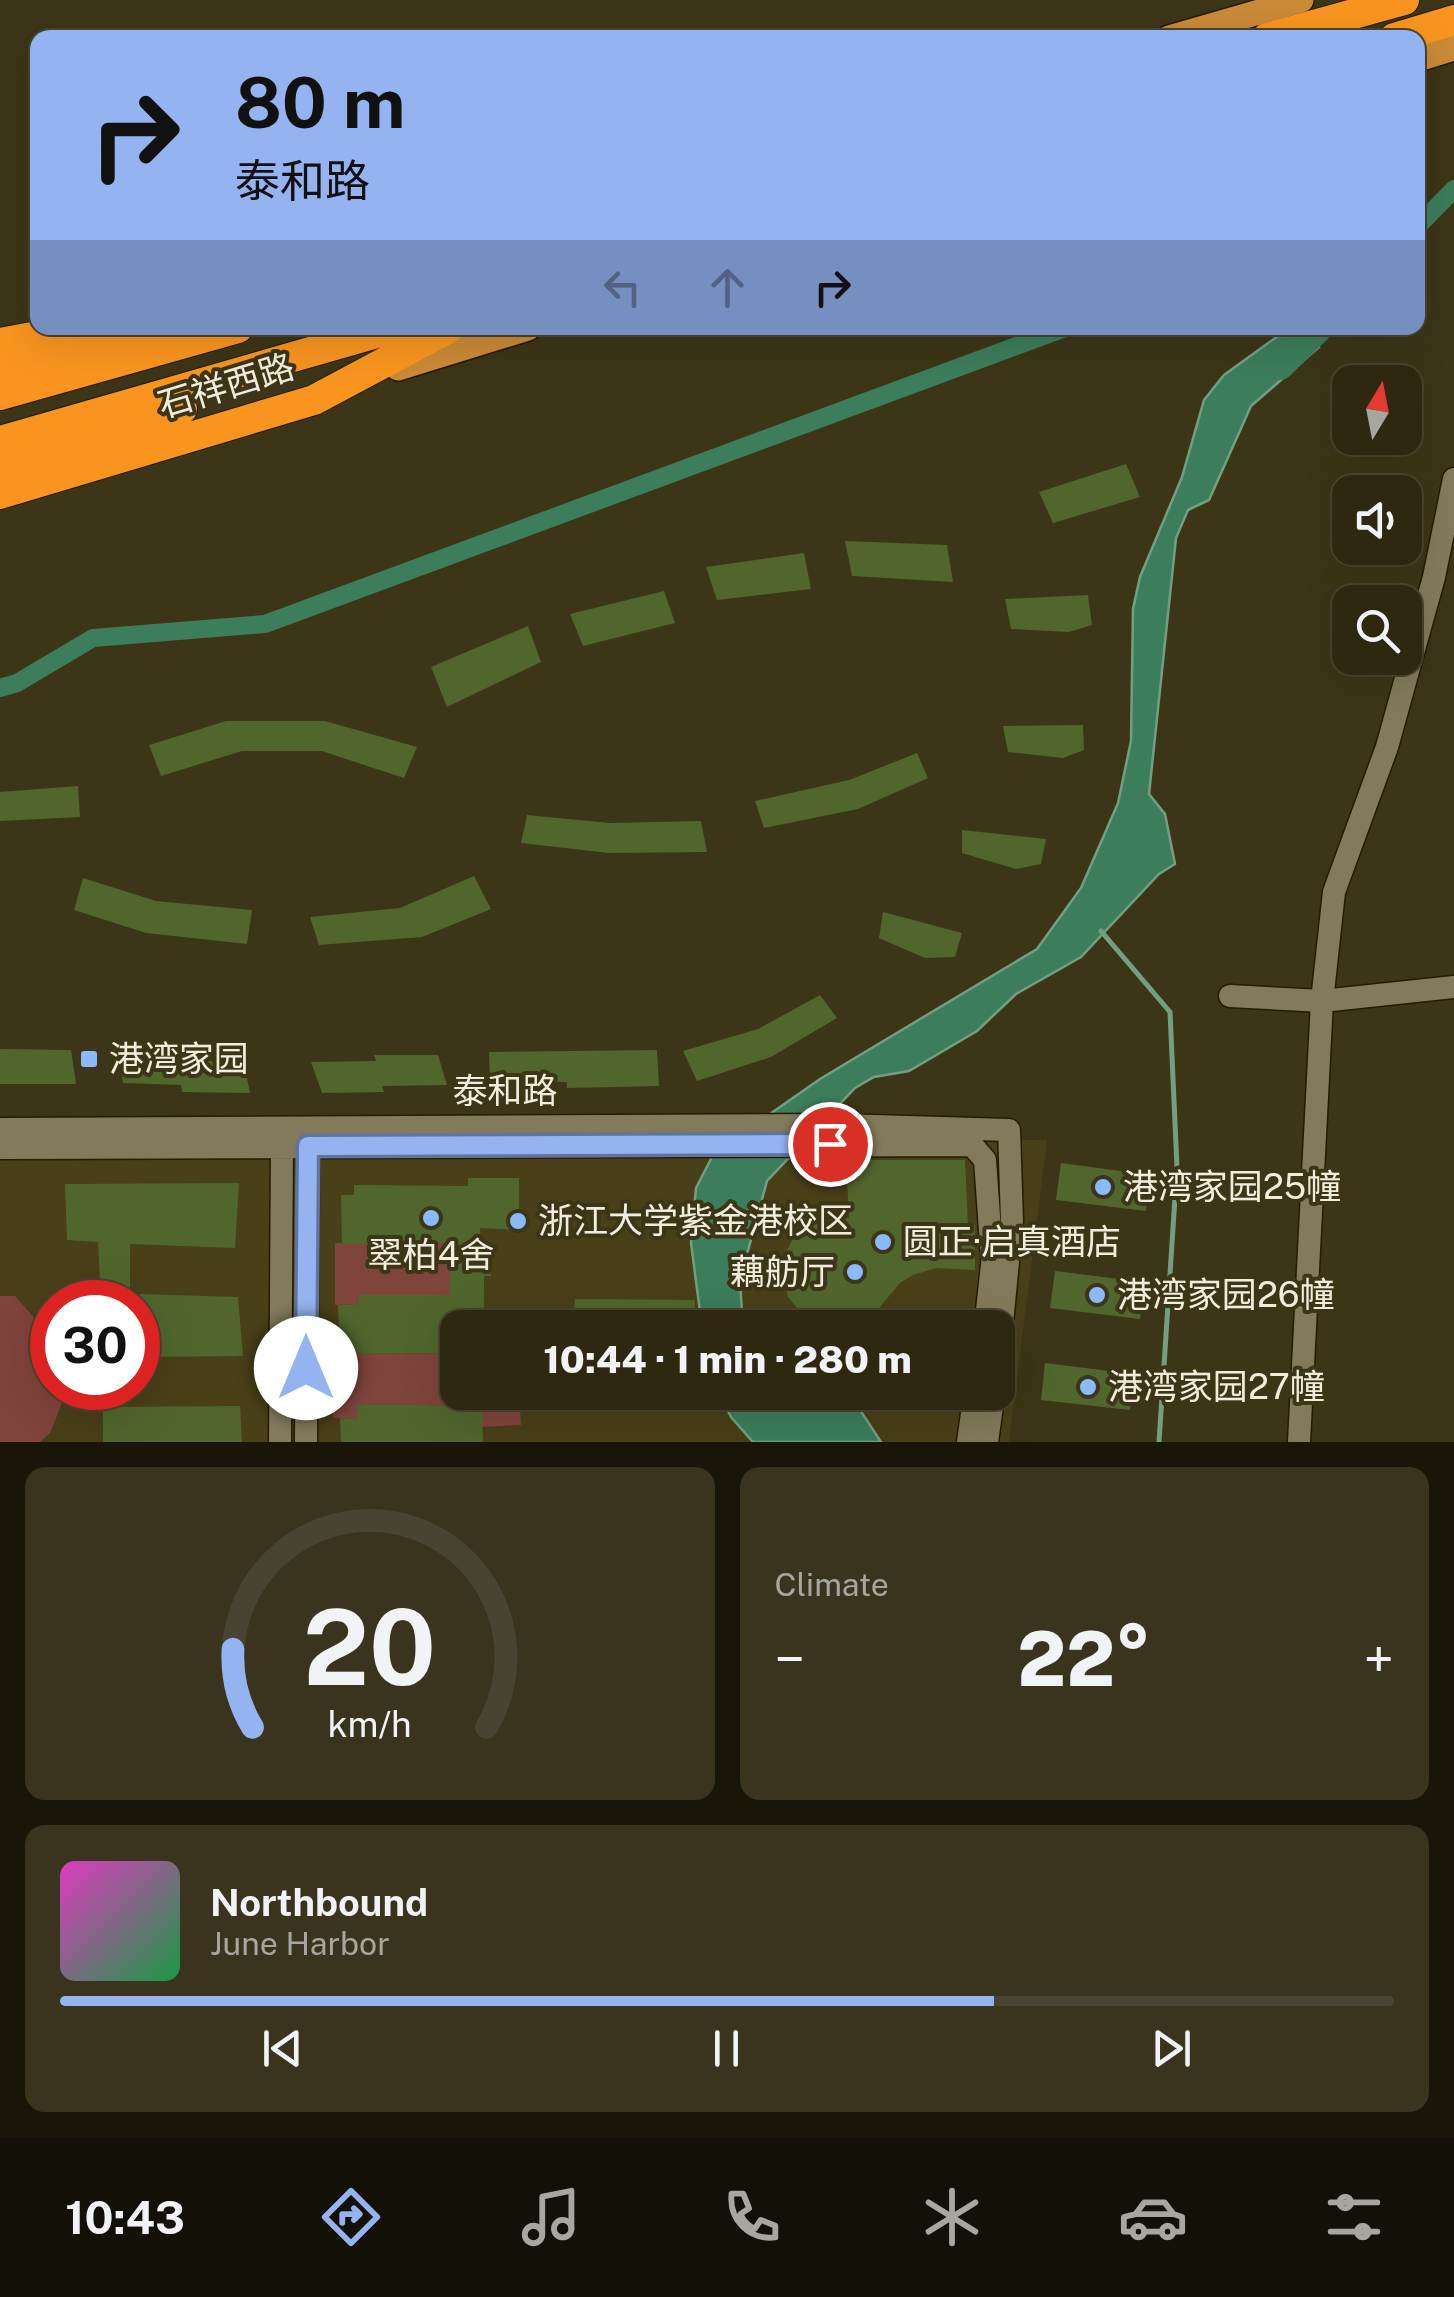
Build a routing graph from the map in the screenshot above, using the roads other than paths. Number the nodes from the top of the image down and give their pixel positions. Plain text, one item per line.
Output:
1 (1300, 0) edge
2 (1404, 0) edge
3 (1454, 20) edge
4 (1203, 27) junction
5 (1189, 30) edge
6 (1194, 30) edge
7 (1296, 30) edge
8 (1421, 30) edge
9 (1454, 48) edge
10 (1425, 56) edge
11 (43, 335) edge
12 (69, 335) edge
13 (133, 335) edge
14 (213, 335) edge
15 (370, 335) edge
16 (436, 335) edge
17 (504, 335) edge
18 (353, 340) junction
19 (0, 343) edge
20 (0, 356) edge
21 (0, 371) edge
22 (0, 395) edge
23 (314, 400) junction
24 (0, 441) edge
25 (0, 470) edge
26 (1454, 479) edge
27 (0, 494) edge
28 (1454, 987) edge
29 (1230, 996) dead end
30 (1322, 1001) junction
31 (0, 1128) edge
32 (1004, 1130) junction
33 (712, 1135) junction
34 (829, 1138) junction
35 (282, 1146) junction
36 (308, 1146) junction
37 (0, 1148) edge
38 (992, 1259) junction
39 (986, 1310) edge
40 (1003, 1310) edge
41 (972, 1410) edge
42 (991, 1410) edge
43 (280, 1442) edge
44 (306, 1442) edge
45 (968, 1442) edge
46 (987, 1442) edge
47 (1299, 1442) edge

1 - 4 main road
2 - 7 highway
3 - 8 highway
4 - 5 main road
4 - 6 main road
9 - 10 main road
11 - 19 highway
12 - 20 main road
13 - 21 highway
14 - 22 highway
15 - 18 highway
16 - 23 highway
17 - 23 main road, 石祥西路
18 - 24 highway
18 - 25 highway
23 - 27 highway, 石祥西路
26 - 30 street
28 - 30 street
29 - 30 street
30 - 47 street
31 - 33 street, 泰和路
32 - 34 street, 泰和路
32 - 38 street
32 - 40 street
33 - 34 street, 泰和路
33 - 36 street, 泰和路
34 - 38 street
35 - 36 street, 泰和路
35 - 37 street, 泰和路
35 - 43 street
36 - 44 street
38 - 39 street
41 - 45 street
42 - 46 street

